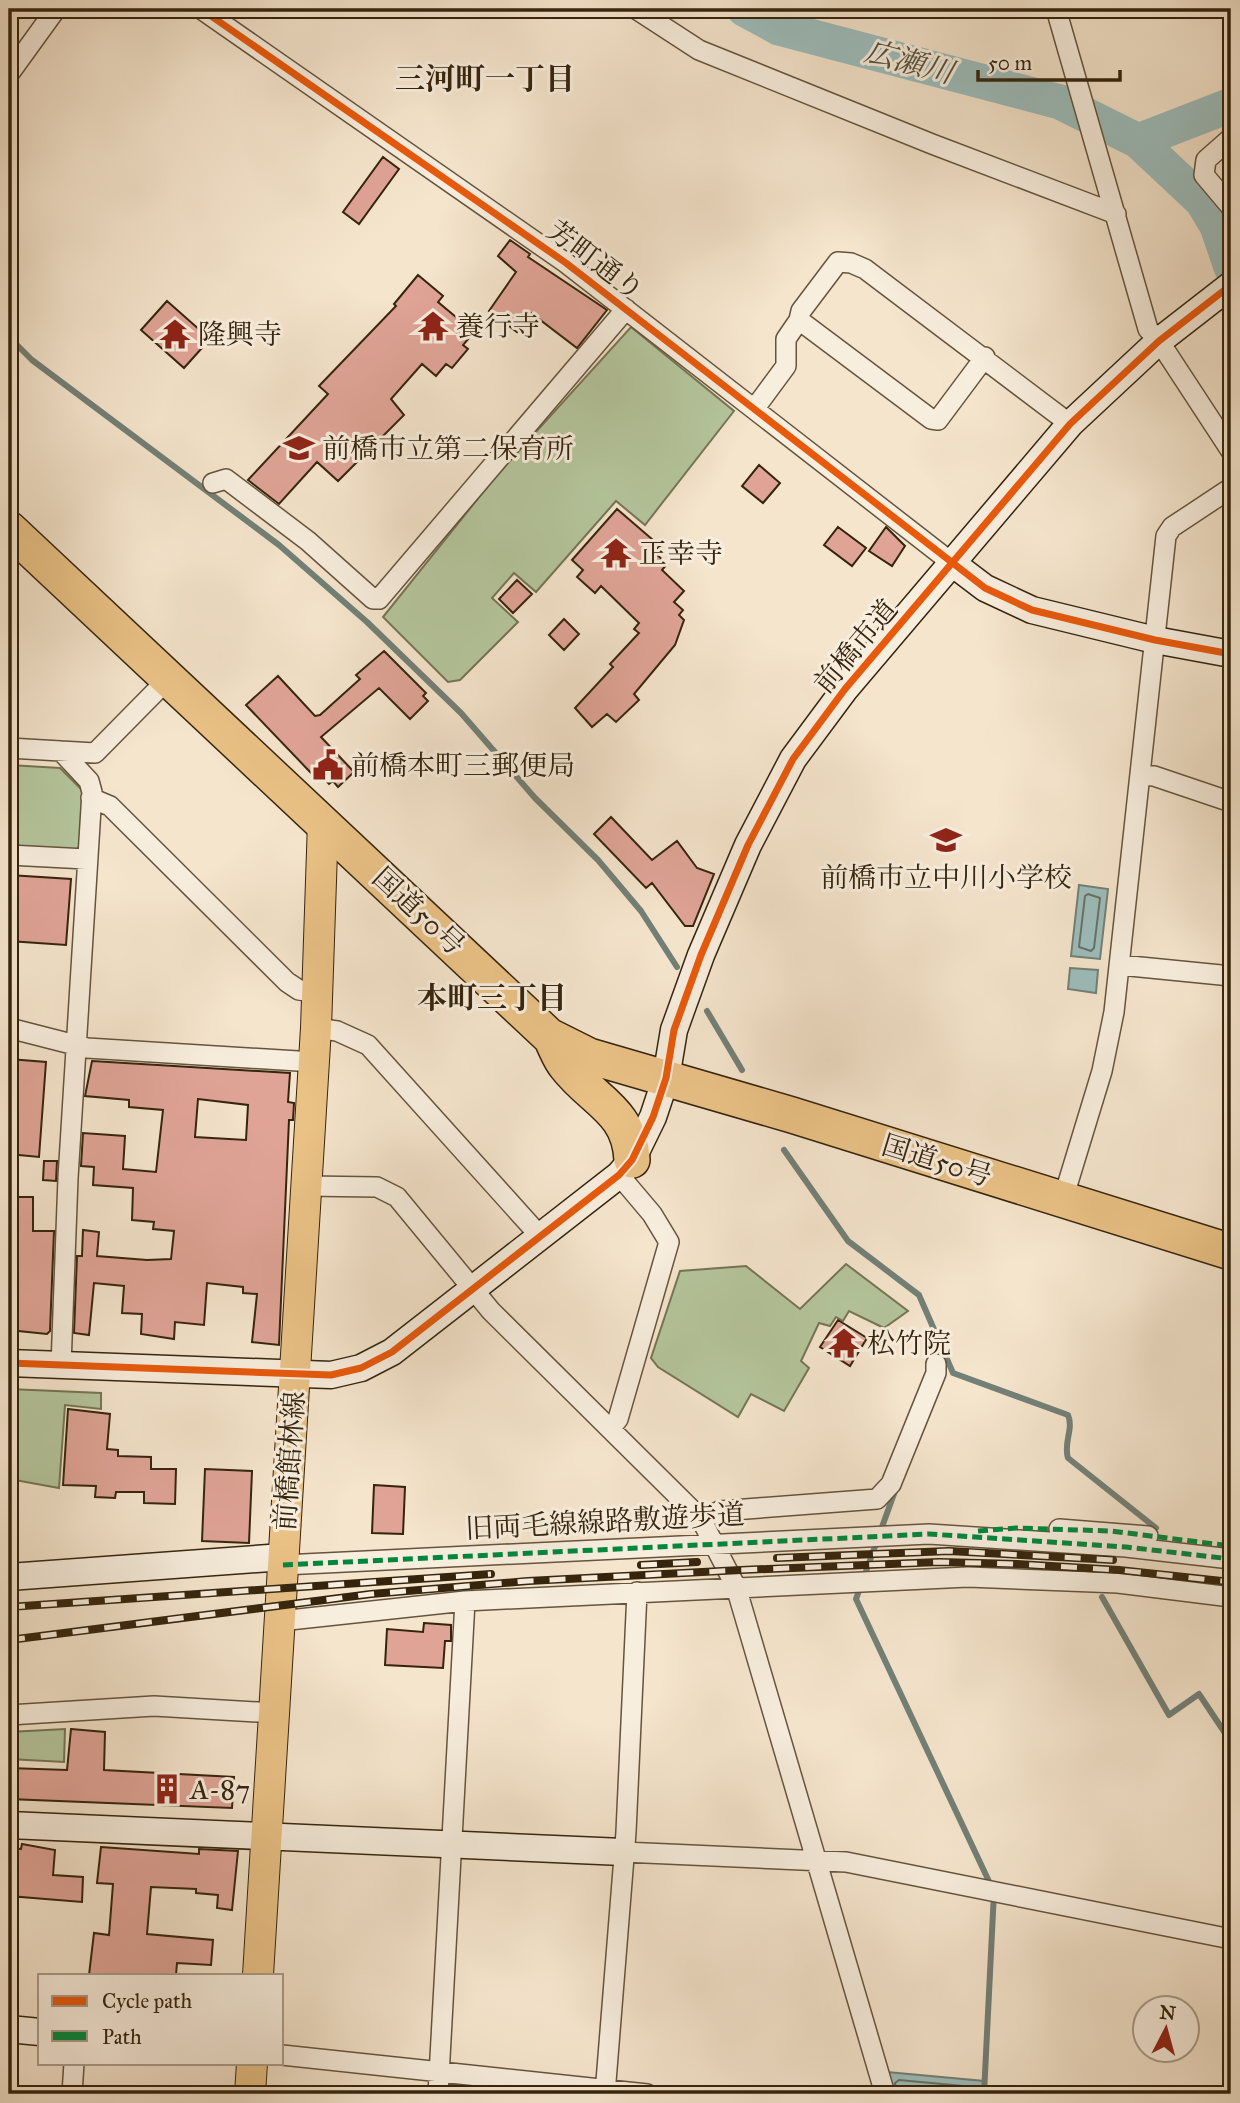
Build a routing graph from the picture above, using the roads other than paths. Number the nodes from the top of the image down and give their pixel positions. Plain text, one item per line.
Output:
1 (56, 9) edge
2 (201, 9) edge
3 (636, 9) edge
4 (1056, 9) edge
5 (9, 74) edge
6 (1231, 138) edge
7 (1231, 207) edge
8 (1116, 214) junction
9 (1231, 285) edge
10 (626, 309) junction
11 (799, 320) junction
12 (1159, 341) junction
13 (985, 358) junction
14 (755, 408) junction
15 (1070, 424) junction
16 (1226, 430) edge
17 (1231, 451) edge
18 (213, 483) dead end
19 (1231, 488) edge
20 (9, 529) edge
21 (952, 564) junction
22 (1155, 640) junction
23 (1231, 654) edge
24 (169, 678) junction
25 (9, 748) edge
26 (61, 751) junction
27 (1140, 775) junction
28 (91, 798) junction
29 (1231, 802) edge
30 (323, 821) junction
31 (9, 855) edge
32 (86, 859) junction
33 (1120, 965) junction
34 (1231, 976) edge
35 (318, 993) junction
36 (9, 1028) edge
37 (316, 1028) junction
38 (550, 1036) junction
39 (77, 1045) junction
40 (314, 1062) junction
41 (666, 1078) junction
42 (625, 1168) junction
43 (306, 1186) junction
44 (1063, 1199) junction
45 (540, 1236) junction
46 (1231, 1252) edge
47 (472, 1290) junction
48 (9, 1363) edge
49 (936, 1364) dead end
50 (61, 1366) junction
51 (295, 1373) junction
52 (610, 1429) junction
53 (701, 1518) junction
54 (929, 1534) junction
55 (716, 1544) junction
56 (1231, 1546) edge
57 (1231, 1559) edge
58 (283, 1561) junction
59 (9, 1577) edge
60 (736, 1587) junction
61 (637, 1592) junction
62 (1231, 1597) edge
63 (465, 1601) junction
64 (280, 1621) junction
65 (274, 1713) junction
66 (9, 1715) edge
67 (9, 1825) edge
68 (266, 1835) junction
69 (454, 1843) junction
70 (623, 1852) junction
71 (817, 1860) junction
72 (1231, 1939) edge
73 (258, 1974) edge
74 (9, 2029) edge
75 (38, 2032) edge
76 (284, 2055) edge
77 (74, 2064) edge
78 (252, 2064) edge
79 (439, 2071) junction
80 (605, 2092) edge
81 (72, 2094) edge
82 (250, 2094) edge
83 (438, 2094) edge
84 (647, 2094) edge
85 (885, 2094) edge

1 - 5 street
2 - 10 street, 芳町通り
3 - 8 street
4 - 8 street
6 - 7 street
8 - 12 street
9 - 12 street, 前橋市道
10 - 14 street, 芳町通り
10 - 18 street
11 - 13 street
11 - 13 street
11 - 14 street
12 - 15 street, 前橋市道
12 - 16 street
13 - 15 street
14 - 21 street, 芳町通り
15 - 21 street, 前橋市道
16 - 17 street
19 - 22 street
20 - 24 highway, 国道50号
21 - 22 street
21 - 41 street, 前橋市道
22 - 23 street
22 - 27 street
24 - 26 street
24 - 30 highway, 国道50号
25 - 26 street
26 - 28 street
27 - 29 street
27 - 33 street
28 - 32 street
28 - 35 street
30 - 35 main road, 前橋館林線
30 - 38 highway, 国道50号
31 - 32 street
32 - 39 street
33 - 34 street
33 - 44 street
35 - 37 main road, 前橋館林線
36 - 39 street
37 - 40 main road, 前橋館林線
37 - 45 street
38 - 41 highway, 国道50号
38 - 42 highway
39 - 40 street
39 - 50 street
40 - 43 main road, 前橋館林線
41 - 42 street, 前橋市道
41 - 44 highway, 国道50号
42 - 45 street
42 - 52 street
43 - 47 street
43 - 51 main road, 前橋館林線
44 - 46 highway, 国道50号
45 - 47 street
47 - 51 street
47 - 52 street
48 - 50 street
49 - 53 street
50 - 51 street
51 - 58 main road, 前橋館林線
52 - 53 street
53 - 55 street
54 - 55 street, 旧両毛線線路敷遊歩道
54 - 56 street, 旧両毛線線路敷遊歩道
54 - 57 street, 旧両毛線線路敷遊歩道
55 - 58 street, 旧両毛線線路敷遊歩道
55 - 60 street
58 - 59 street
58 - 64 main road, 前橋館林線
60 - 61 street
60 - 62 street
60 - 71 street
61 - 63 street
61 - 70 street
63 - 64 street
63 - 69 street
64 - 65 main road, 前橋館林線
65 - 66 street
65 - 68 main road, 前橋館林線
67 - 68 street
68 - 69 street
68 - 73 main road, 前橋館林線
69 - 70 street
69 - 79 street
70 - 71 street
70 - 80 street
71 - 72 street
71 - 85 street
74 - 75 street
76 - 79 street
77 - 81 street
78 - 82 main road
79 - 80 street
79 - 83 street
80 - 84 street

